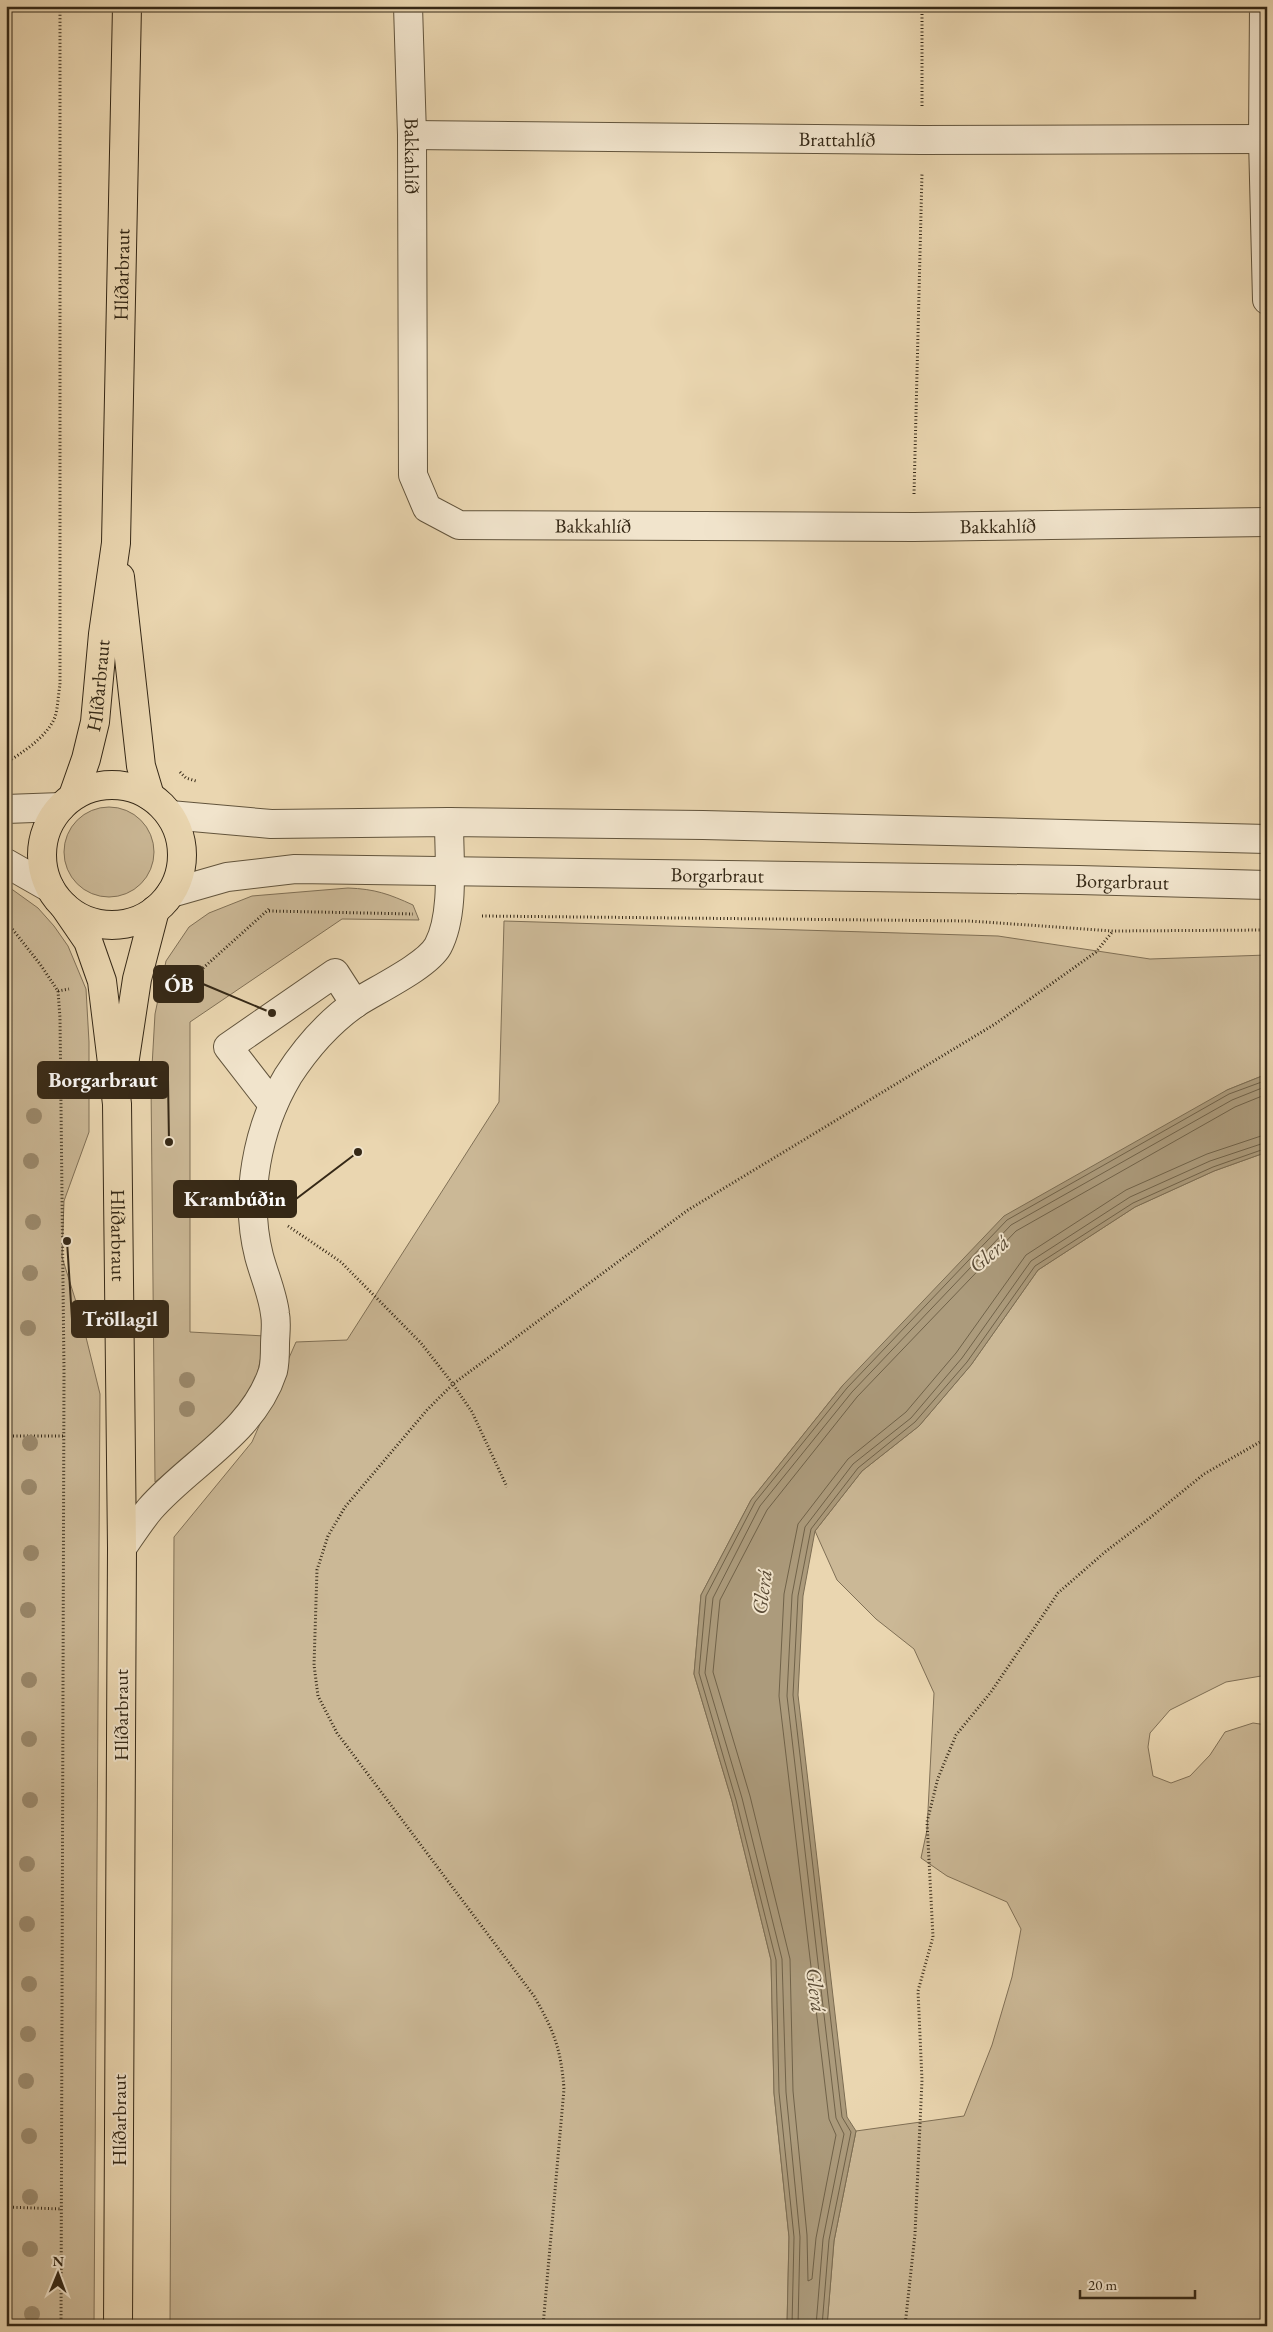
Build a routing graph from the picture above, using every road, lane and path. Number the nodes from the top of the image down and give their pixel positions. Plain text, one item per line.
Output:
1 (60, 6) edge
2 (127, 6) edge
3 (408, 6) edge
4 (922, 6) edge
5 (1264, 6) edge
6 (412, 135) junction
7 (1263, 139) junction
8 (922, 140) junction
9 (1267, 300) edge
10 (1267, 522) edge
11 (914, 527) junction
12 (116, 543) junction
13 (6, 763) edge
14 (179, 772) dead end
15 (204, 784) dead end
16 (150, 796) junction
17 (67, 801) junction
18 (6, 809) edge
19 (170, 815) junction
20 (449, 822) junction
21 (1267, 840) edge
22 (6, 863) edge
23 (449, 871) junction
24 (1267, 885) edge
25 (57, 897) junction
26 (163, 902) junction
27 (270, 905) dead end
28 (269, 911) junction
29 (448, 915) junction
30 (6, 921) edge
31 (1267, 930) edge
32 (1113, 931) junction
33 (169, 982) dead end
34 (355, 1004) junction
35 (117, 1104) junction
36 (273, 1104) junction
37 (253, 1204) junction
38 (454, 1384) junction
39 (6, 1436) edge
40 (64, 1436) junction
41 (1267, 1438) edge
42 (507, 1487) dead end
43 (122, 1548) junction
44 (6, 2207) edge
45 (62, 2209) junction
46 (61, 2326) edge
47 (118, 2326) edge
48 (543, 2326) edge
49 (905, 2326) edge

1 - 13 path
2 - 12 main road, Hlíðarbraut
3 - 6 street, Bakkahlíð
4 - 8 path
5 - 7 street
6 - 8 street, Brattahlíð
6 - 11 street, Bakkahlíð
7 - 8 street, Brattahlíð
7 - 9 street
8 - 11 path
10 - 11 street, Bakkahlíð
12 - 16 main road, Hlíðarbraut
12 - 17 main road, Hlíðarbraut
14 - 15 path
16 - 17 main road
16 - 19 main road
17 - 18 street
17 - 25 main road
19 - 20 street
19 - 26 main road
20 - 21 street
20 - 23 street
22 - 25 street
23 - 24 street, Borgarbraut
23 - 26 street, Borgarbraut
23 - 29 street
25 - 26 main road
25 - 35 main road, Hlíðarbraut
26 - 35 main road, Hlíðarbraut
27 - 28 path
28 - 29 path
28 - 33 path
29 - 32 path
29 - 34 street
30 - 40 path
31 - 32 path
32 - 38 path
34 - 36 street
34 - 36 street
35 - 43 main road, Hlíðarbraut
36 - 37 street
37 - 38 path
37 - 43 street
38 - 42 path
38 - 48 path
39 - 40 path
40 - 45 path
41 - 49 path
43 - 47 main road, Hlíðarbraut
44 - 45 path
45 - 46 path

